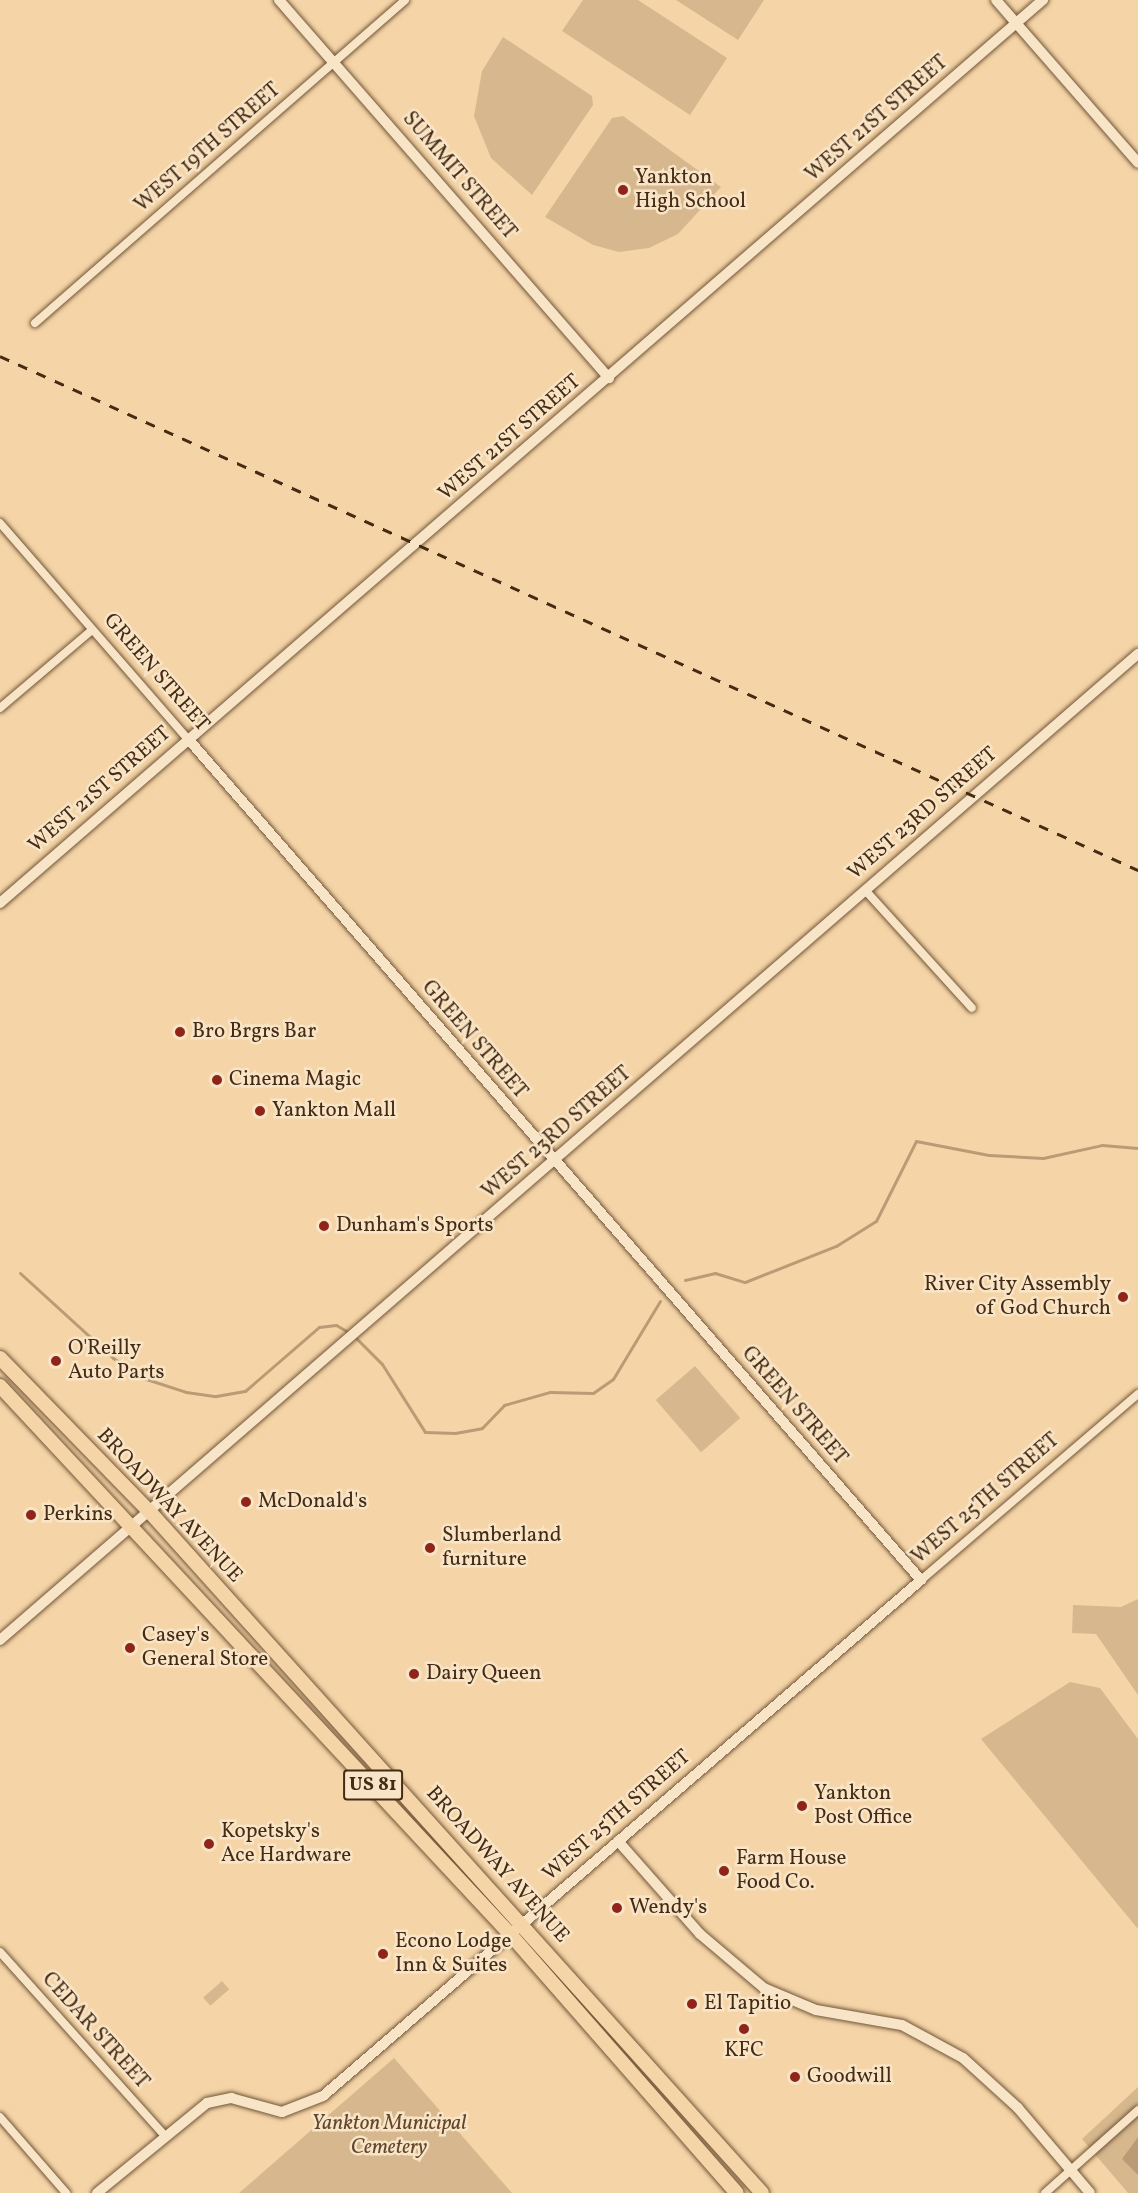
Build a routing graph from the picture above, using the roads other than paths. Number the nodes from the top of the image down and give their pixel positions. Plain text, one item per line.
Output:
1 (279, 0) edge
2 (405, 0) edge
3 (996, 0) edge
4 (1043, 0) edge
5 (1016, 23) junction
6 (334, 63) junction
7 (1138, 163) edge
8 (35, 323) dead end
9 (609, 378) junction
10 (0, 523) edge
11 (92, 630) junction
12 (1138, 654) edge
13 (0, 708) edge
14 (188, 739) junction
15 (865, 890) junction
16 (0, 903) edge
17 (972, 1008) dead end
18 (553, 1162) junction
19 (0, 1358) edge
20 (0, 1386) edge
21 (1138, 1394) edge
22 (149, 1511) junction
23 (133, 1525) junction
24 (921, 1580) junction
25 (0, 1640) edge
26 (618, 1841) junction
27 (522, 1924) junction
28 (510, 1934) junction
29 (0, 1952) edge
30 (1138, 2110) edge
31 (0, 2117) edge
32 (164, 2135) junction
33 (1070, 2170) junction
34 (66, 2193) edge
35 (97, 2193) edge
36 (737, 2193) edge
37 (762, 2193) edge
38 (1045, 2193) edge
39 (1090, 2193) edge

1 - 6 street, SUMMIT STREET
2 - 6 street, WEST 19TH STREET
3 - 5 street
4 - 5 street, WEST 21ST STREET
5 - 7 street
5 - 9 street, WEST 21ST STREET
6 - 8 street, WEST 19TH STREET
6 - 9 street, SUMMIT STREET
9 - 14 street, WEST 21ST STREET
10 - 11 street, GREEN STREET
11 - 13 street
11 - 14 street, GREEN STREET
12 - 15 street, WEST 23RD STREET
14 - 16 street, WEST 21ST STREET
14 - 18 street, GREEN STREET
15 - 17 street
15 - 18 street, WEST 23RD STREET
18 - 22 street, WEST 23RD STREET
18 - 24 street, GREEN STREET
19 - 22 highway, BROADWAY AVENUE / US 81
20 - 23 highway, BROADWAY AVENUE / US 81
21 - 24 street, WEST 25TH STREET
22 - 23 street, WEST 23RD STREET
22 - 27 highway, BROADWAY AVENUE / US 81
23 - 25 street, WEST 23RD STREET
23 - 28 highway, BROADWAY AVENUE / US 81
24 - 26 street, WEST 25TH STREET
26 - 27 street, WEST 25TH STREET
26 - 33 street
27 - 28 street, WEST 25TH STREET
27 - 37 highway, BROADWAY AVENUE / US 81
28 - 32 street, WEST 25TH STREET
28 - 36 highway, BROADWAY AVENUE / US 81
29 - 32 street, CEDAR STREET
30 - 33 street
31 - 34 street
32 - 35 street, WEST 25TH STREET
33 - 38 street
33 - 39 street

